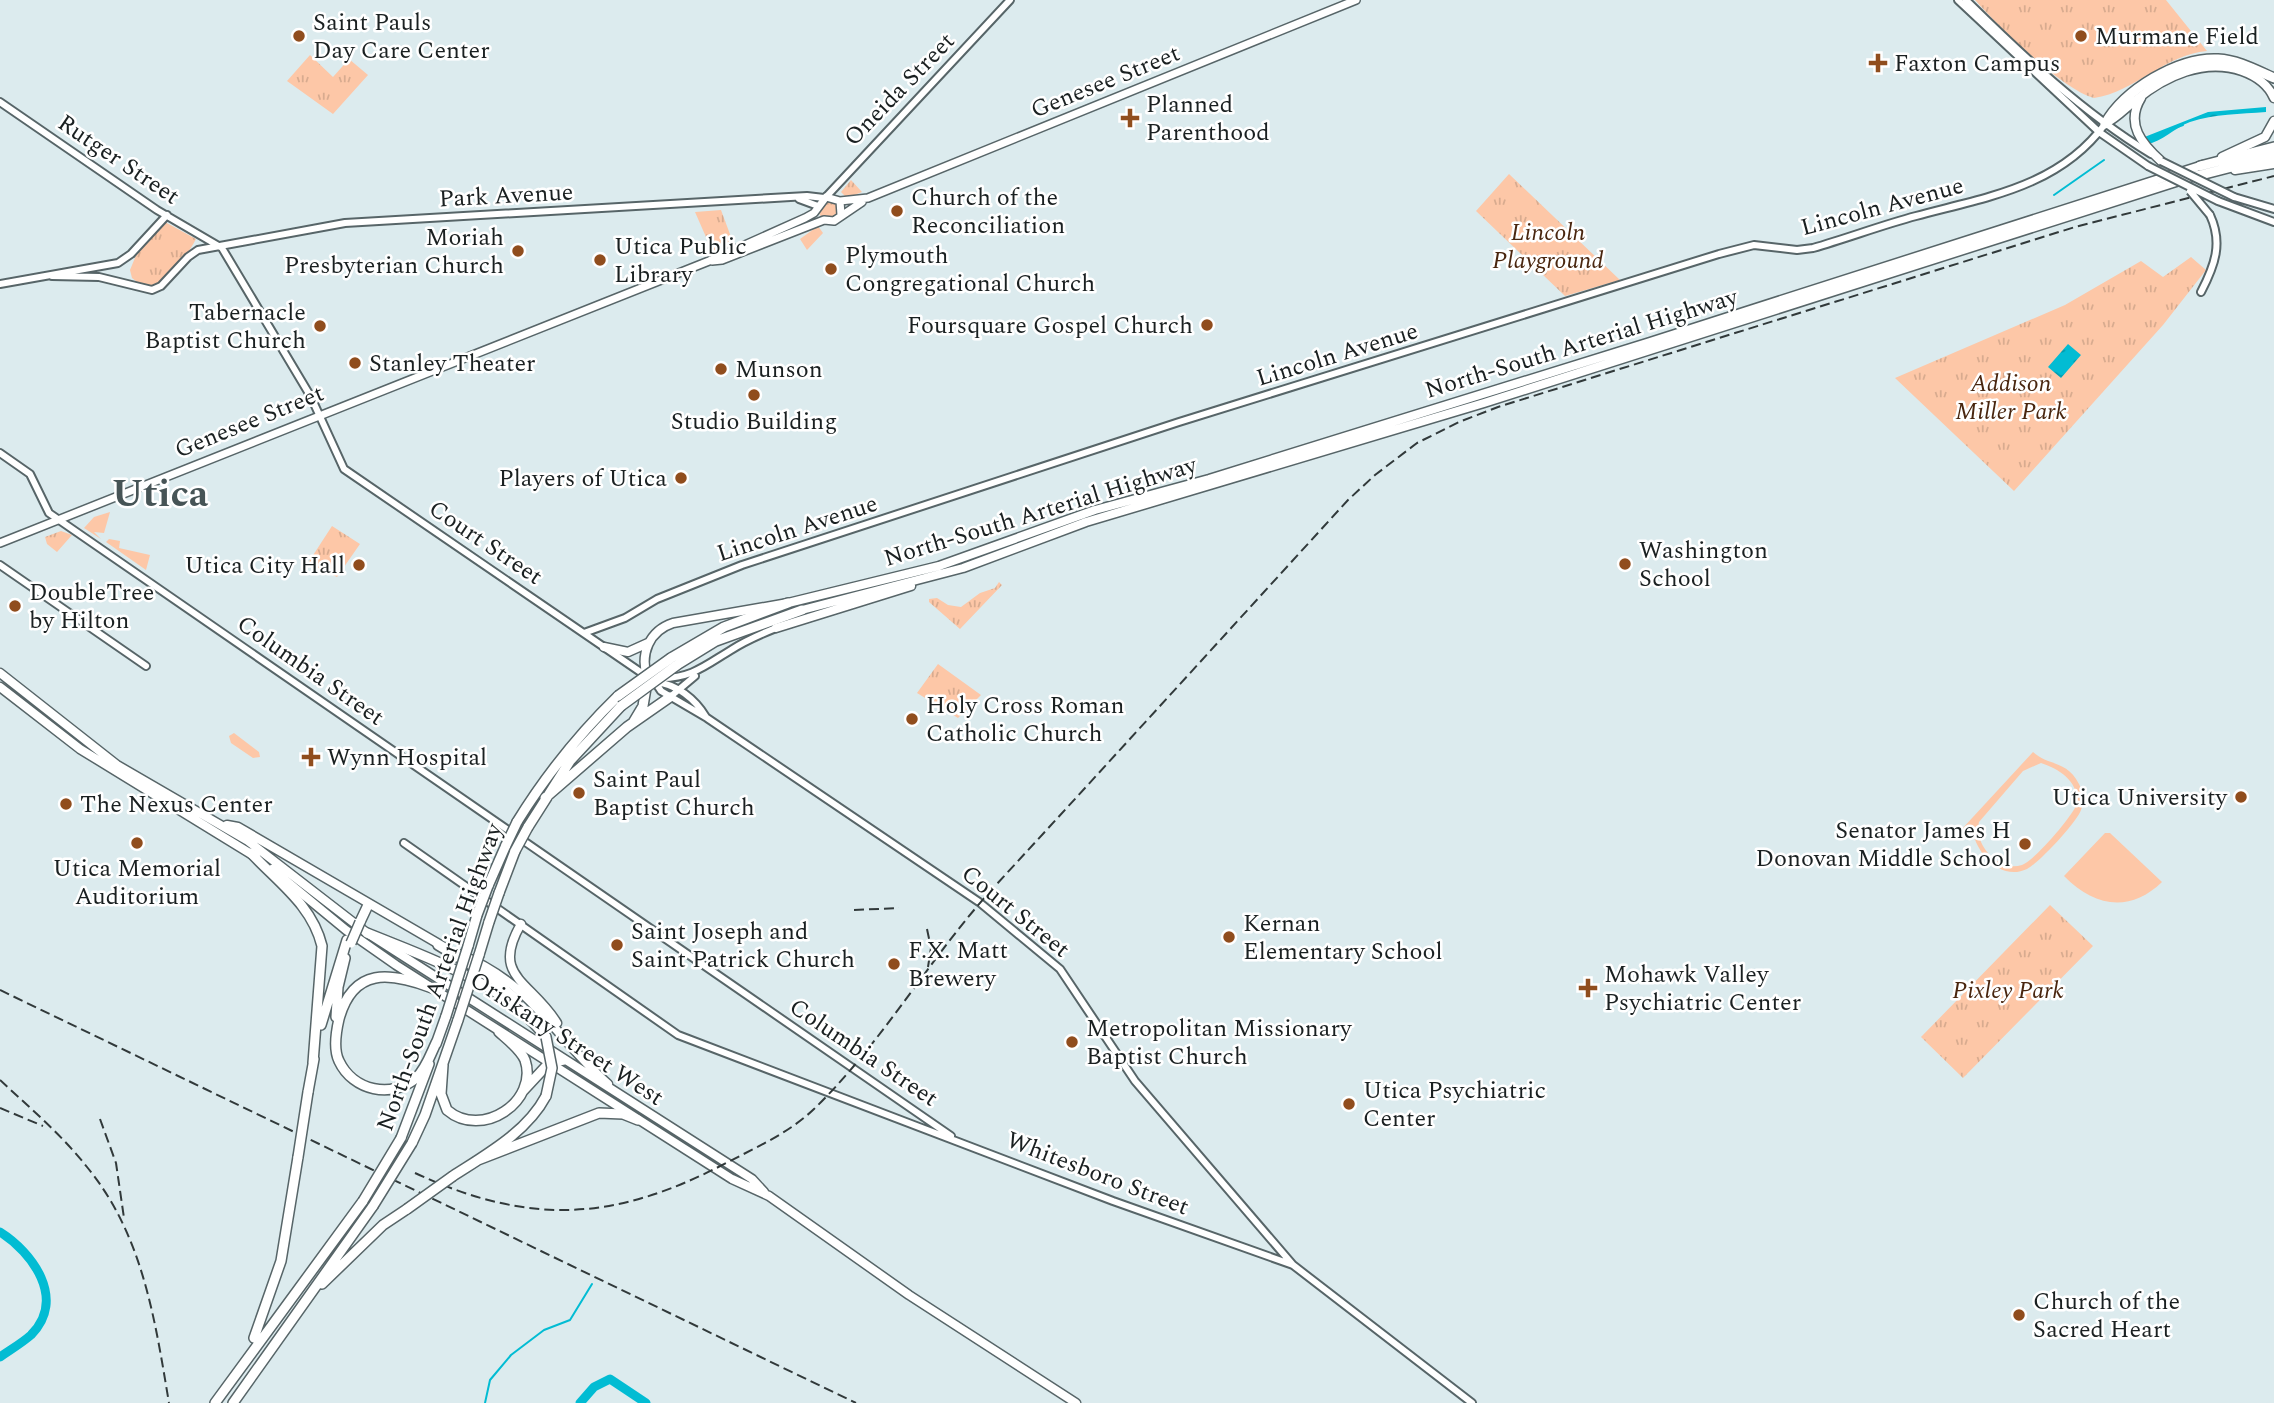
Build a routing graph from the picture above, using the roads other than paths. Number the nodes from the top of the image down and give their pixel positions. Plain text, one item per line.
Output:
1 (1010, 0) edge
2 (1356, 0) edge
3 (1958, 0) edge
4 (1966, 0) edge
5 (2274, 78) edge
6 (2145, 93) junction
7 (2274, 98) edge
8 (0, 102) edge
9 (2274, 121) edge
10 (2102, 128) junction
11 (2274, 148) edge
12 (2274, 156) edge
13 (2161, 161) junction
14 (2274, 164) edge
15 (2200, 166) junction
16 (846, 174) junction
17 (2197, 176) junction
18 (2183, 186) junction
19 (797, 198) junction
20 (825, 198) junction
21 (868, 198) junction
22 (839, 201) junction
23 (818, 207) junction
24 (2274, 209) edge
25 (167, 215) junction
26 (841, 215) junction
27 (824, 220) junction
28 (2274, 222) edge
29 (201, 235) junction
30 (218, 245) junction
31 (188, 257) junction
32 (709, 261) junction
33 (52, 276) junction
34 (0, 284) edge
35 (2201, 292) dead end
36 (318, 414) junction
37 (0, 453) edge
38 (59, 519) junction
39 (0, 543) edge
40 (0, 565) edge
41 (963, 568) junction
42 (788, 603) junction
43 (802, 610) joint
44 (776, 628) joint
45 (584, 634) junction
46 (650, 641) junction
47 (604, 647) junction
48 (674, 662) junction
49 (146, 666) dead end
50 (699, 672) junction
51 (0, 673) edge
52 (651, 680) junction
53 (0, 687) edge
54 (680, 691) junction
55 (670, 697) junction
56 (620, 701) junction
57 (707, 718) junction
58 (627, 727) junction
59 (545, 798) junction
60 (220, 824) junction
61 (404, 843) dead end
62 (251, 853) junction
63 (366, 904) junction
64 (521, 924) junction
65 (367, 933) junction
66 (349, 941) junction
67 (438, 945) junction
68 (432, 988) junction
69 (336, 1029) junction
70 (499, 1031) junction
71 (546, 1037) junction
72 (564, 1038) junction
73 (437, 1041) junction
74 (564, 1060) junction
75 (313, 1063) junction
76 (550, 1063) junction
77 (443, 1065) junction
78 (519, 1096) junction
79 (626, 1100) junction
80 (638, 1120) junction
81 (955, 1140) junction
82 (478, 1160) junction
83 (769, 1196) junction
84 (1293, 1265) junction
85 (274, 1341) junction
86 (238, 1369) junction
87 (215, 1403) edge
88 (233, 1403) edge
89 (1076, 1403) edge
90 (1472, 1403) edge

1 - 16 street, Oneida Street
2 - 21 main road, Genesee Street
3 - 10 street
4 - 10 street
5 - 10 highway
6 - 7 main road
6 - 10 main road
6 - 13 main road
8 - 25 street, Rutger Street
9 - 15 main road
10 - 13 street
10 - 18 street, bridge
10 - 45 street, Lincoln Avenue
11 - 15 highway, North-South Arterial Highway
12 - 17 highway, North-South Arterial Highway
13 - 24 street, bridge
14 - 17 main road
15 - 42 main road, North-South Arterial Highway
16 - 20 street, Oneida Street
16 - 22 street, Oneida Street
17 - 41 main road, North-South Arterial Highway
18 - 28 street, bridge
18 - 35 street, bridge
19 - 20 street, Park Avenue
19 - 23 street, Park Avenue
19 - 30 street, Park Avenue
20 - 22 main road
20 - 23 main road
21 - 22 main road, Genesee Street
21 - 26 main road, Genesee Street
22 - 26 main road
23 - 27 main road
23 - 32 main road, Genesee Street
25 - 29 street, Rutger Street
25 - 33 street
26 - 27 main road
27 - 32 main road, Genesee Street
29 - 30 street, Rutger Street
29 - 31 street
30 - 31 street, Park Avenue
30 - 36 street, Court Street
31 - 33 street
32 - 36 main road, Genesee Street
33 - 34 street
36 - 38 main road, Genesee Street
36 - 45 street, Court Street
37 - 38 street, Columbia Street
38 - 39 main road, Genesee Street
38 - 81 street, Columbia Street
40 - 49 street
41 - 43 main road, North-South Arterial Highway
41 - 44 main road
42 - 46 main road
42 - 48 highway, North-South Arterial Highway
43 - 48 highway, North-South Arterial Highway
44 - 50 street
45 - 47 street, Court Street
46 - 47 main road
46 - 52 main road
47 - 52 street, Court Street
48 - 56 highway, North-South Arterial Highway, bridge
50 - 52 street
50 - 54 street
51 - 60 main road, Oriskany Street West
52 - 54 street, Court Street
52 - 55 street, Court Street
52 - 58 highway
53 - 62 main road, Oriskany Street West
54 - 55 street
54 - 57 street, Court Street
55 - 57 street, Court Street
55 - 58 highway
56 - 59 highway, North-South Arterial Highway
56 - 73 highway, North-South Arterial Highway, bridge
57 - 84 street, Court Street
58 - 59 highway
59 - 77 highway, North-South Arterial Highway, bridge
60 - 63 main road
60 - 65 main road, Oriskany Street West
61 - 64 street, Whitesboro Street
62 - 68 main road, Oriskany Street West
62 - 75 highway
63 - 66 highway, bridge
63 - 67 main road
64 - 72 main road
64 - 81 street, Whitesboro Street
65 - 71 highway
65 - 74 main road, Oriskany Street West
66 - 69 highway
66 - 75 highway
67 - 71 highway
67 - 72 main road
68 - 69 highway
68 - 70 main road, Oriskany Street West
69 - 73 highway
70 - 76 main road, Oriskany Street West
70 - 78 highway
71 - 82 highway, bridge
72 - 79 main road
73 - 86 highway, North-South Arterial Highway, bridge
74 - 76 highway
74 - 79 main road, Oriskany Street West
75 - 86 highway, bridge
76 - 78 highway
76 - 80 main road, Oriskany Street West
77 - 78 highway
77 - 85 highway, North-South Arterial Highway, bridge
79 - 83 main road, Oriskany Street West
80 - 82 highway
80 - 83 main road, Oriskany Street West
81 - 84 street, Whitesboro Street
82 - 85 highway, bridge
83 - 89 main road, Oriskany Street West
84 - 90 street, Whitesboro Street
85 - 88 highway, North-South Arterial Highway
86 - 87 highway, North-South Arterial Highway

